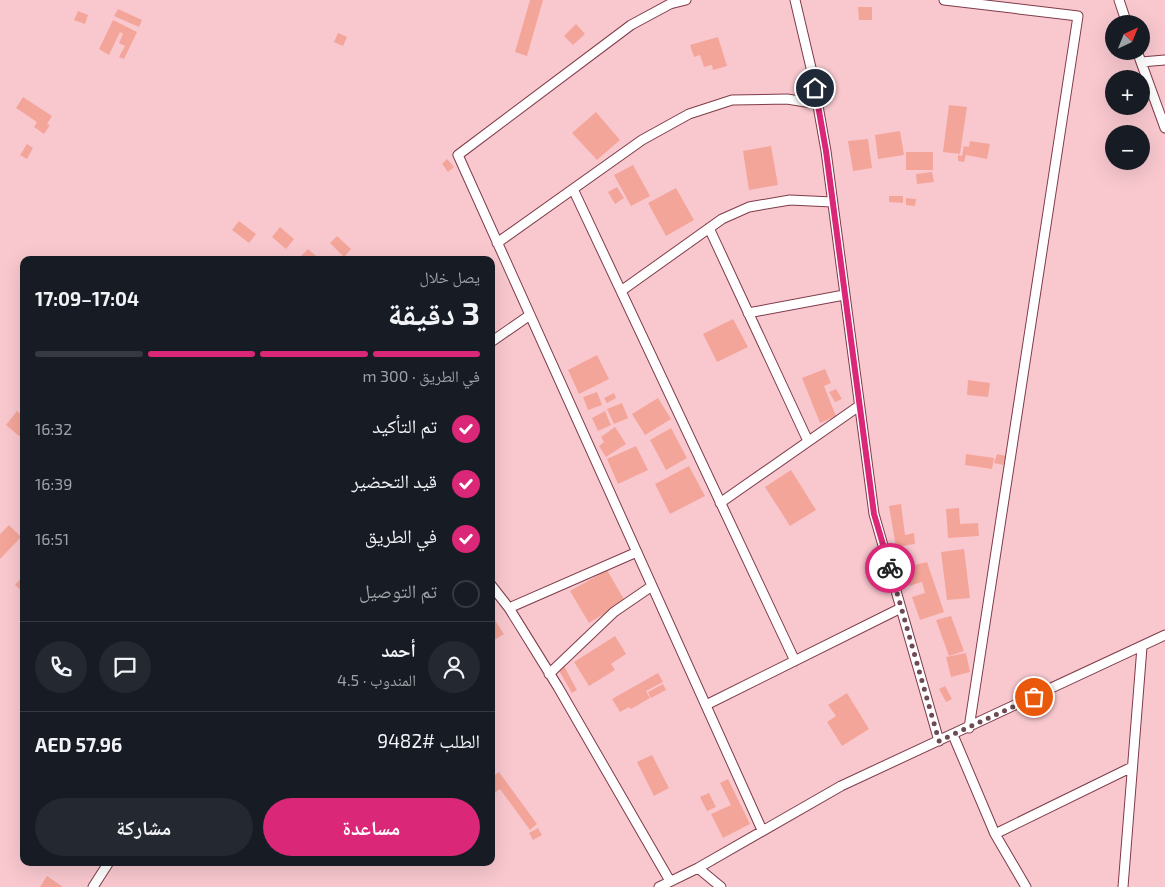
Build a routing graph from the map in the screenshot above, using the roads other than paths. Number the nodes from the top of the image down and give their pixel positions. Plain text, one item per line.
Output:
1 (686, 0) edge
2 (795, 0) edge
3 (944, 0) edge
4 (1119, 0) edge
5 (1124, 15) edge
6 (1165, 60) edge
7 (1141, 62) joint
8 (818, 104) junction
9 (1165, 128) edge
10 (573, 189) junction
11 (832, 202) junction
12 (709, 228) junction
13 (497, 243) junction
14 (621, 291) junction
15 (844, 295) junction
16 (748, 313) junction
17 (530, 315) junction
18 (495, 339) edge
19 (859, 406) junction
20 (808, 441) junction
21 (720, 503) junction
22 (637, 552) junction
23 (652, 586) junction
24 (495, 590) edge
25 (510, 608) junction
26 (901, 608) junction
27 (1165, 635) edge
28 (1142, 647) junction
29 (795, 661) junction
30 (549, 674) junction
31 (706, 705) junction
32 (969, 728) junction
33 (953, 735) junction
34 (939, 741) junction
35 (1132, 767) junction
36 (762, 830) junction
37 (994, 834) junction
38 (106, 866) edge
39 (698, 868) junction
40 (670, 881) junction
41 (1121, 886) edge
42 (92, 887) edge
43 (659, 887) edge
44 (720, 887) edge
45 (1026, 887) edge

1 - 13 street
2 - 8 street
3 - 32 street
4 - 5 street
6 - 7 street
7 - 9 street
8 - 10 street
8 - 11 street
10 - 13 street
10 - 14 street
11 - 12 street
11 - 15 street
12 - 14 street
12 - 16 street
13 - 17 street
14 - 21 street
15 - 16 street
15 - 19 street
16 - 20 street
17 - 18 street
17 - 22 street
19 - 20 street
19 - 26 street
20 - 21 street
21 - 29 street
22 - 23 street
22 - 25 street
23 - 30 street
23 - 31 street
24 - 25 street
25 - 30 street
26 - 29 street
26 - 34 street
27 - 28 street
28 - 32 street
28 - 35 street
29 - 31 street
30 - 40 street
31 - 36 street
32 - 33 street
33 - 34 street
33 - 37 street
34 - 36 street
35 - 37 street
35 - 41 street
36 - 39 street
37 - 45 street
38 - 42 street
39 - 40 street
39 - 44 street
40 - 43 street

